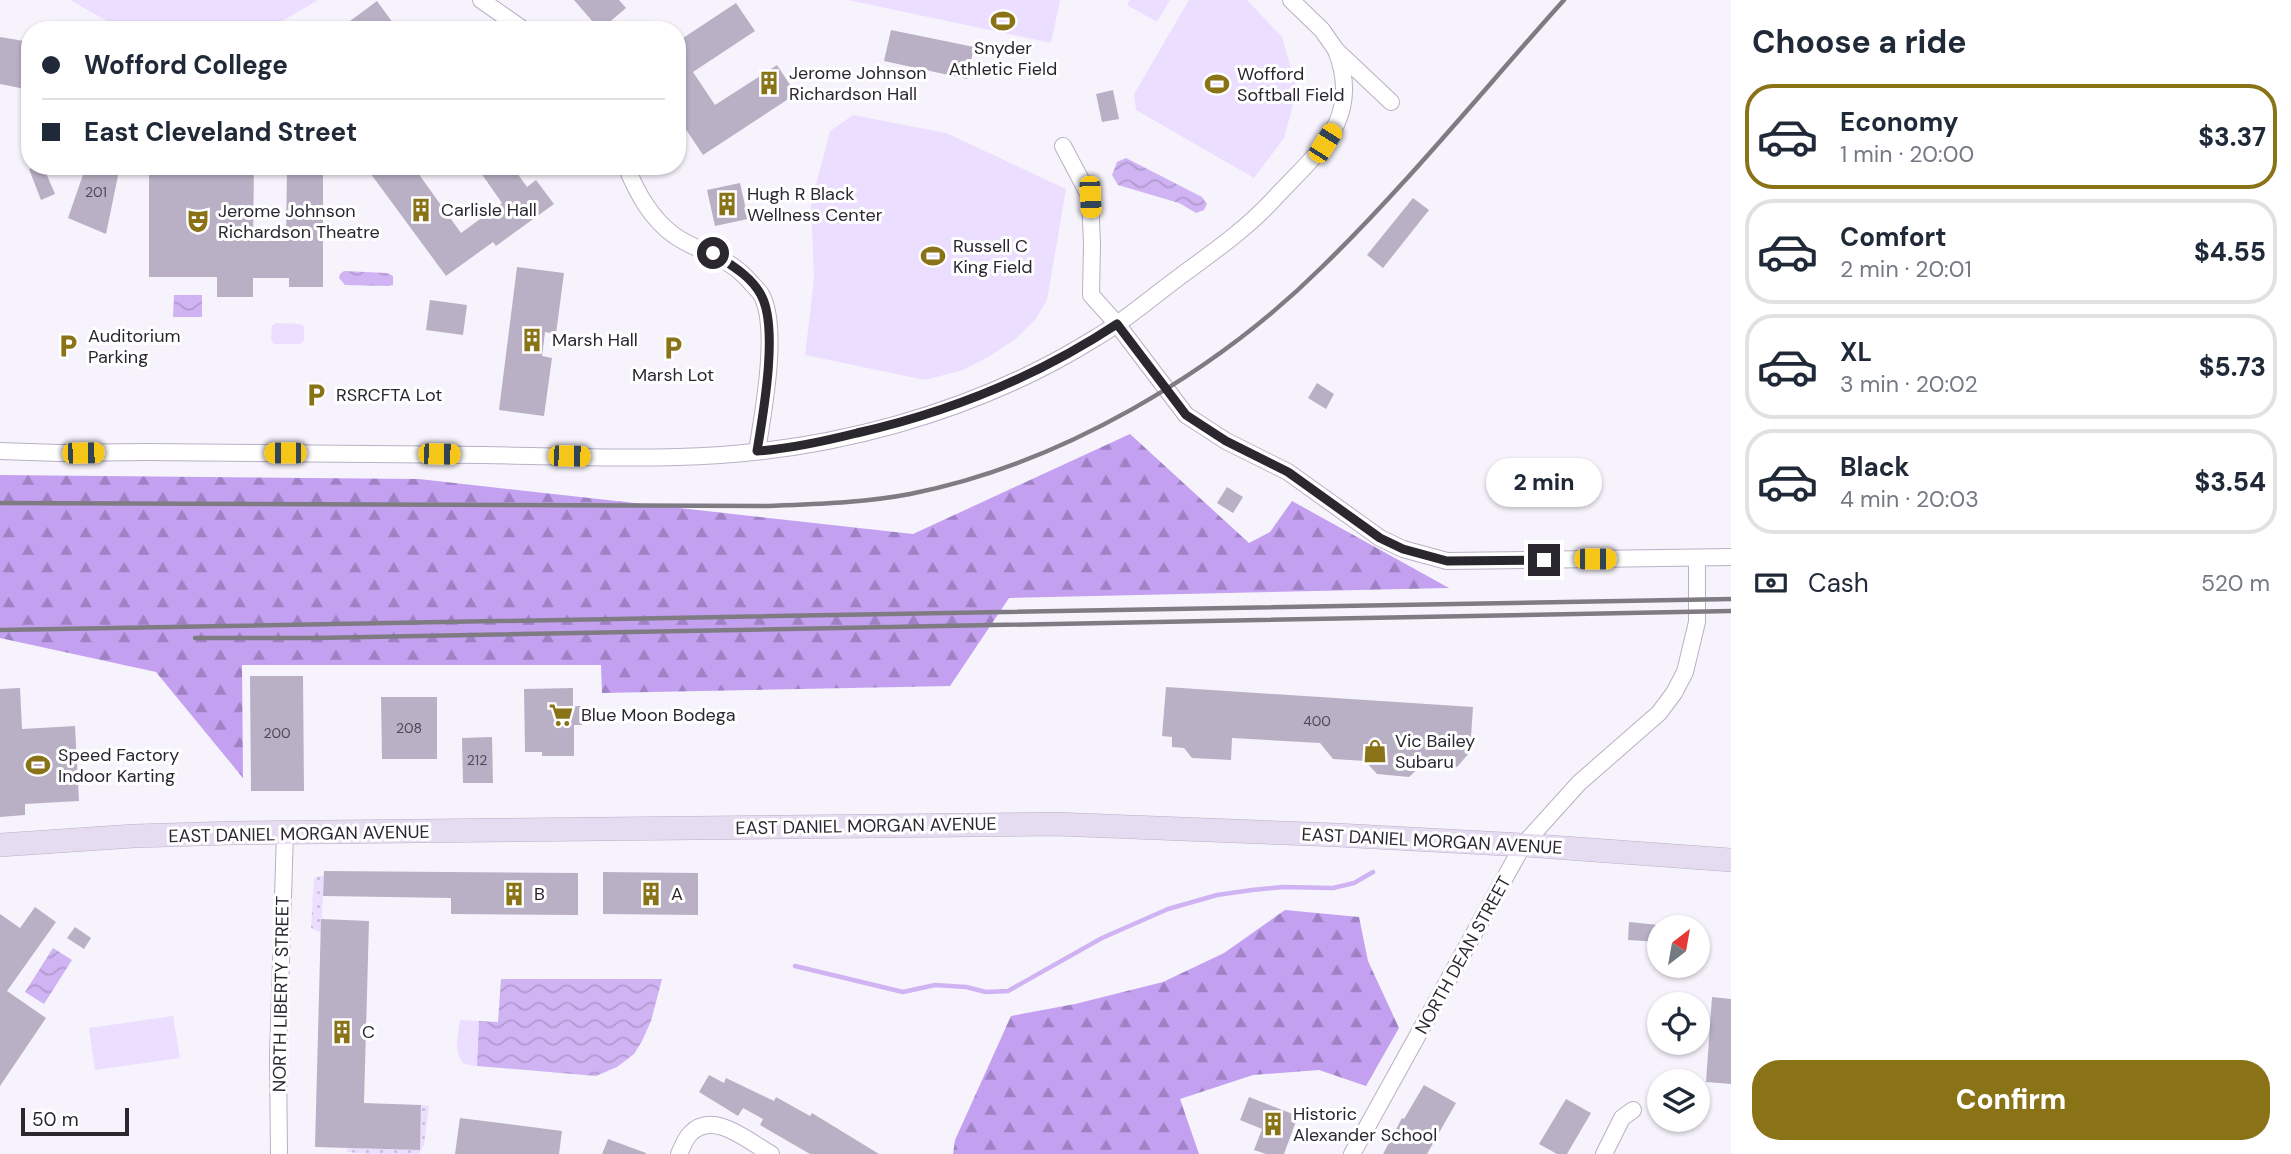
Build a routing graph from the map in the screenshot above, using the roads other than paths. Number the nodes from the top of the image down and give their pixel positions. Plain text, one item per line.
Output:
1 (481, 0) edge
2 (1291, 0) edge
3 (511, 21) edge
4 (1336, 50) junction
5 (1391, 102) dead end
6 (1063, 146) dead end
7 (630, 175) edge
8 (1117, 324) junction
9 (0, 451) edge
10 (757, 451) junction
11 (1731, 557) edge
12 (1697, 558) junction
13 (285, 833) junction
14 (0, 845) edge
15 (1523, 845) junction
16 (1731, 860) edge
17 (1633, 1110) dead end
18 (279, 1154) edge
19 (680, 1154) edge
20 (771, 1154) edge
21 (1352, 1154) edge
22 (1604, 1154) edge

1 - 3 street
2 - 4 street
4 - 5 street
4 - 8 street
6 - 8 street
7 - 10 street
8 - 10 street
8 - 12 street
9 - 10 street
11 - 12 street
12 - 15 street, NORTH DEAN STREET
13 - 14 main road, EAST DANIEL MORGAN AVENUE
13 - 15 main road, EAST DANIEL MORGAN AVENUE
13 - 18 street, NORTH LIBERTY STREET
15 - 16 main road, EAST DANIEL MORGAN AVENUE
15 - 21 street, NORTH DEAN STREET
17 - 22 street
19 - 20 street

